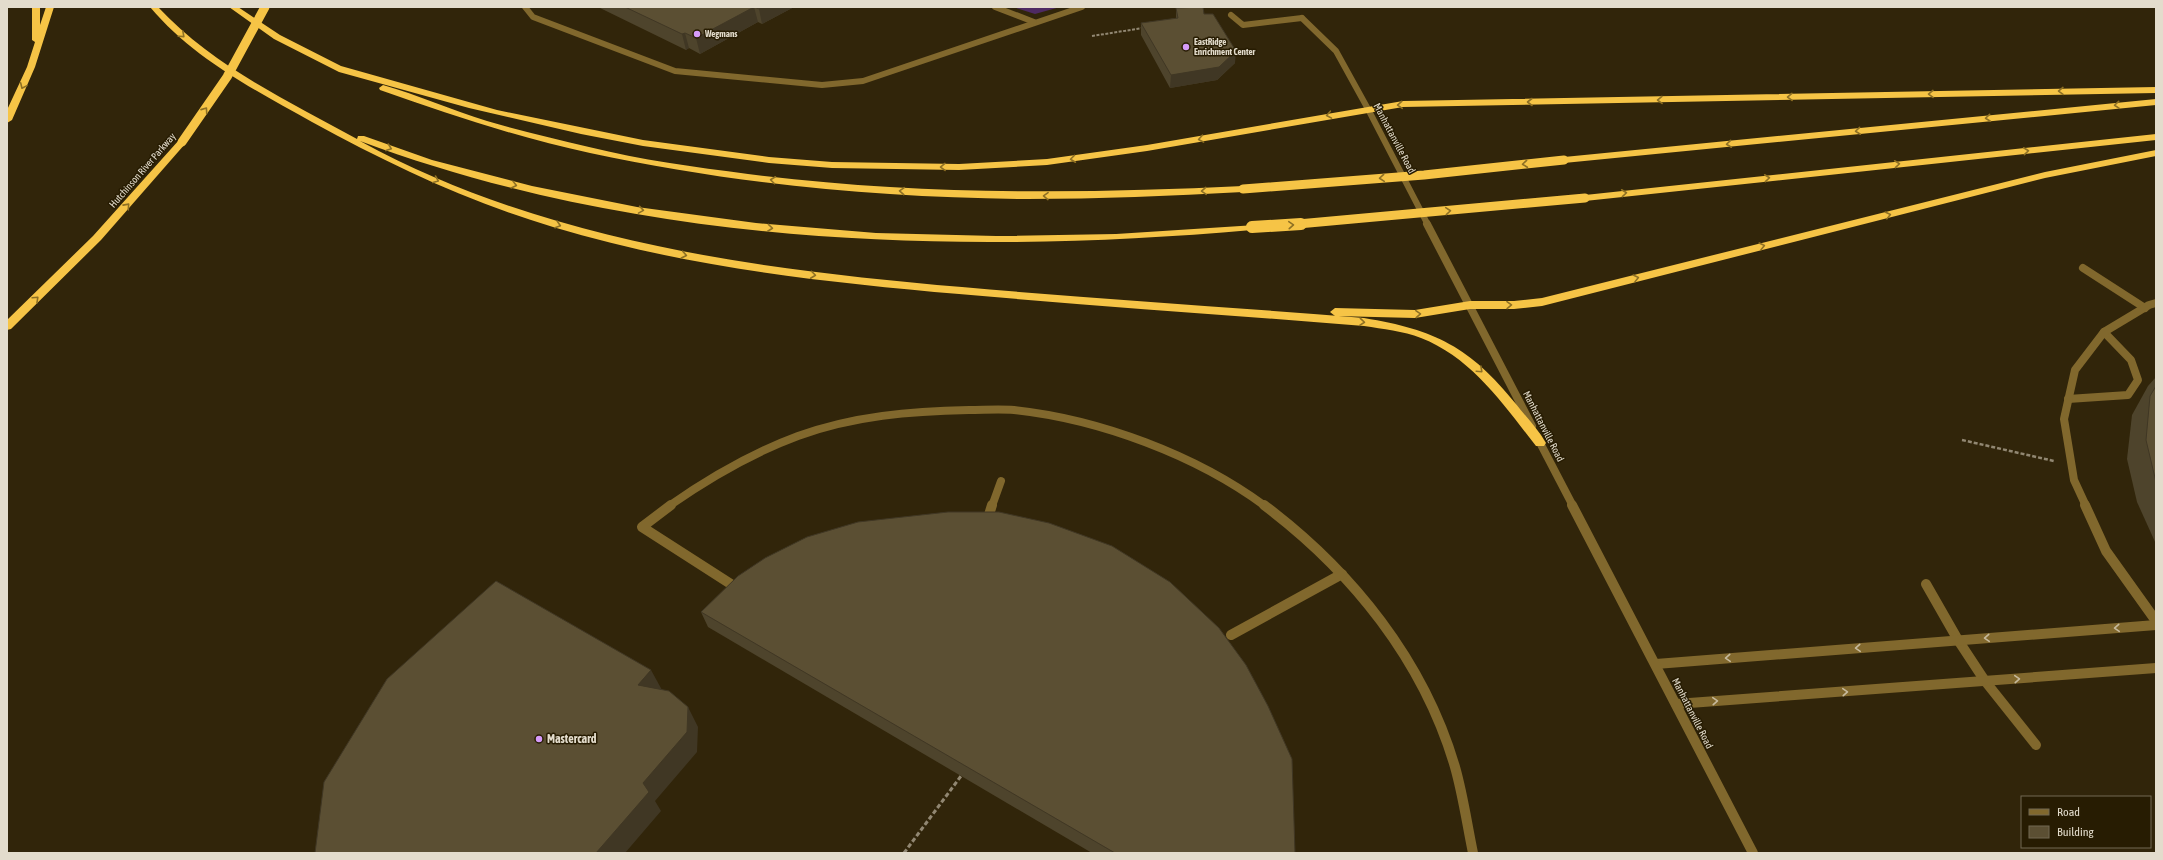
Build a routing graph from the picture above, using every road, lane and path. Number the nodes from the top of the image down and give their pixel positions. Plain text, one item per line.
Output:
1 (36, 7) edge
2 (50, 7) edge
3 (154, 7) edge
4 (233, 7) edge
5 (266, 7) edge
6 (525, 7) edge
7 (995, 7) edge
8 (1082, 7) edge
9 (1231, 15) dead end
10 (1034, 22) junction
11 (1144, 28) edge
12 (1092, 36) dead end
13 (37, 52) junction
14 (335, 67) junction
15 (2156, 90) edge
16 (2156, 102) edge
17 (1368, 109) junction
18 (301, 112) junction
19 (7, 120) edge
20 (2156, 137) edge
21 (2156, 153) edge
22 (2082, 268) dead end
23 (2156, 303) edge
24 (1470, 305) junction
25 (1183, 307) junction
26 (2145, 308) junction
27 (7, 326) edge
28 (2104, 332) junction
29 (2068, 398) junction
30 (1962, 440) dead end
31 (1540, 443) junction
32 (2071, 465) junction
33 (1001, 481) dead end
34 (988, 518) edge
35 (1342, 574) junction
36 (1926, 584) dead end
37 (737, 588) edge
38 (2156, 622) edge
39 (2156, 625) edge
40 (1231, 635) dead end
41 (1958, 640) junction
42 (1656, 664) junction
43 (2156, 668) edge
44 (1985, 681) junction
45 (1676, 704) junction
46 (2036, 745) dead end
47 (961, 776) edge
48 (904, 853) edge
49 (1473, 853) edge
50 (1753, 853) edge

1 - 13 highway
2 - 13 highway
3 -> 18 highway
4 - 14 highway
27 -> 5 highway, Hutchinson River Parkway, bridge
6 - 10 street
7 - 10 street
8 - 10 street
9 - 17 street, Manhattanville Road
11 - 12 path
13 -> 19 highway
16 -> 14 highway, bridge
17 -> 14 highway
15 -> 17 highway
17 - 24 street, Manhattanville Road
18 -> 20 highway, bridge
18 -> 25 highway
24 -> 21 highway
22 - 26 street
23 - 26 street
25 -> 24 highway
24 - 31 street, Manhattanville Road
25 -> 31 highway
26 - 28 street
28 - 29 street
28 - 29 street
29 - 32 street
30 - 32 path
31 - 42 street, Manhattanville Road
32 - 38 street
33 - 34 street
35 - 37 street
35 - 40 street
35 - 49 street
36 - 41 street
39 -> 41 street
41 -> 42 street
41 - 44 street
42 - 45 street, Manhattanville Road
44 -> 43 street
45 -> 44 street
44 - 46 street
45 - 50 street, Manhattanville Road
47 - 48 path

